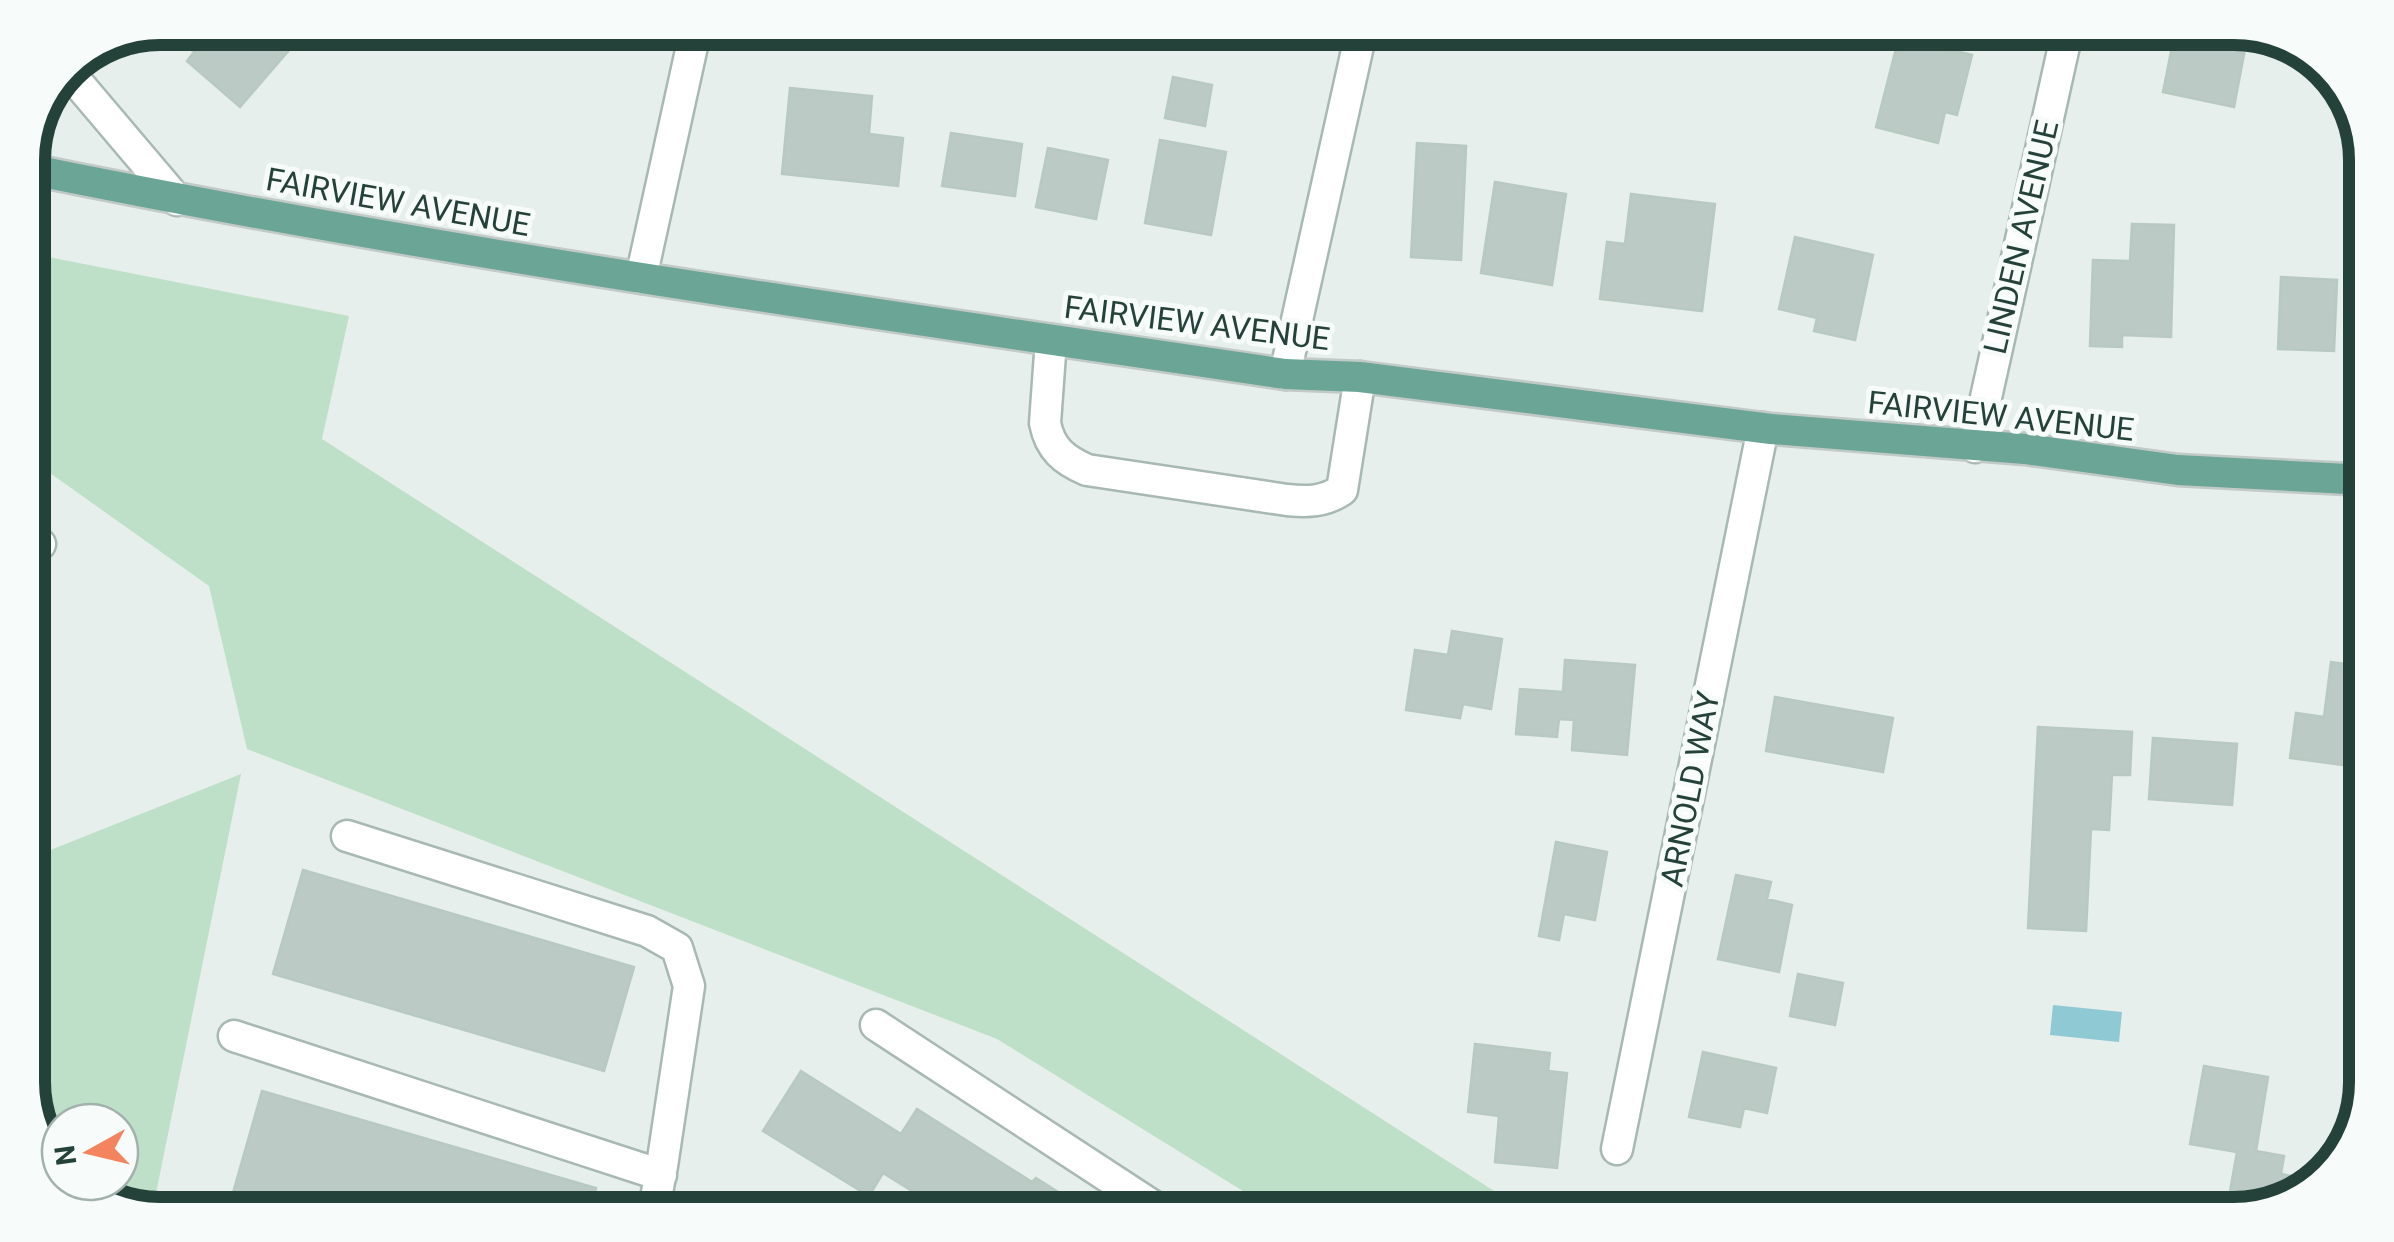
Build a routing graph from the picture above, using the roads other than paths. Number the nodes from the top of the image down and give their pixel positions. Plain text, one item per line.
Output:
1 (692, 45) edge
2 (1358, 45) edge
3 (2064, 45) edge
4 (77, 82) edge
5 (45, 173) edge
6 (177, 200) junction
7 (641, 278) junction
8 (1051, 340) junction
9 (1285, 374) junction
10 (1360, 377) junction
11 (1763, 428) junction
12 (1976, 446) junction
13 (2349, 479) edge
14 (347, 836) dead end
15 (876, 1025) dead end
16 (234, 1036) dead end
17 (1617, 1149) dead end
18 (661, 1175) junction
19 (656, 1197) edge
20 (1139, 1197) edge

1 - 7 street
2 - 9 street
3 - 12 street, LINDEN AVENUE
4 - 6 street
5 - 6 main road, FAIRVIEW AVENUE
6 - 7 main road, FAIRVIEW AVENUE
7 - 8 main road, FAIRVIEW AVENUE
8 - 9 main road, FAIRVIEW AVENUE
8 - 10 street
9 - 10 main road, FAIRVIEW AVENUE
10 - 11 main road, FAIRVIEW AVENUE
11 - 12 main road, FAIRVIEW AVENUE
11 - 17 street, ARNOLD WAY
12 - 13 main road, FAIRVIEW AVENUE
14 - 18 street
15 - 20 street
16 - 18 street
18 - 19 street

